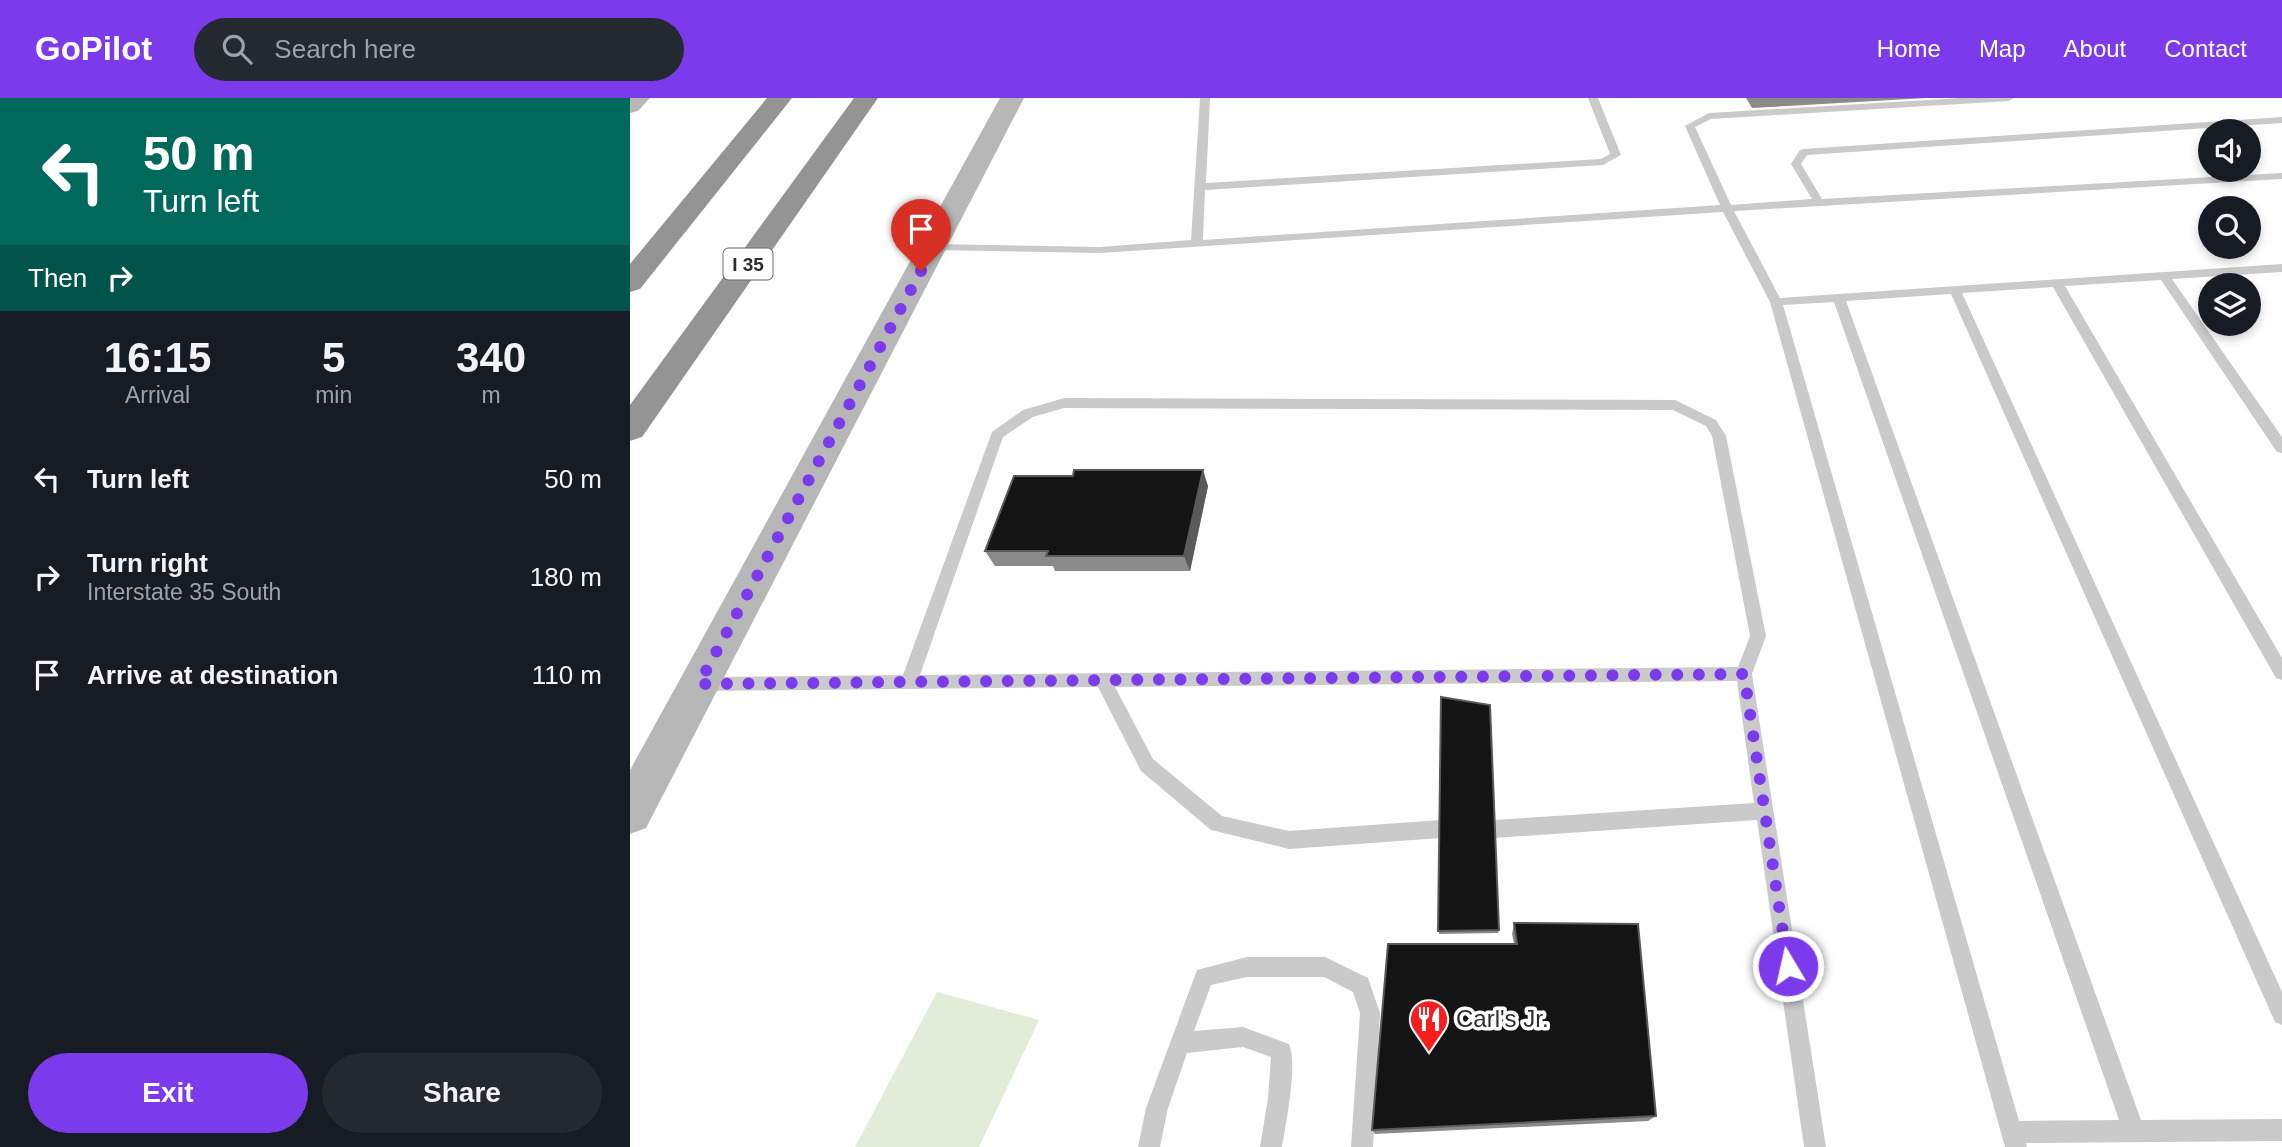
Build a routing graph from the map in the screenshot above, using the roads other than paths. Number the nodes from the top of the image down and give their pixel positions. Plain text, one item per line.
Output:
1 (638, 98) edge
2 (768, 98) edge
3 (780, 98) edge
4 (866, 98) edge
5 (1012, 98) edge
6 (1205, 98) edge
7 (1593, 98) edge
8 (2009, 98) edge
9 (630, 106) edge
10 (2282, 120) edge
11 (2276, 177) edge
12 (709, 184) junction
13 (1200, 187) junction
14 (2282, 188) edge
15 (1819, 202) junction
16 (1727, 208) junction
17 (1197, 243) junction
18 (934, 247) junction
19 (2277, 268) edge
20 (2164, 276) junction
21 (2282, 281) edge
22 (2057, 283) junction
23 (630, 284) edge
24 (1955, 290) junction
25 (1839, 298) junction
26 (1776, 302) junction
27 (630, 429) edge
28 (2282, 448) edge
29 (2282, 673) edge
30 (1744, 674) junction
31 (1103, 680) junction
32 (909, 682) junction
33 (699, 684) junction
34 (1765, 811) junction
35 (630, 813) edge
36 (1440, 829) edge
37 (1494, 829) edge
38 (2282, 1015) edge
39 (1180, 1043) junction
40 (2282, 1130) edge
41 (2134, 1131) junction
42 (2014, 1140) edge
43 (1149, 1147) edge
44 (1271, 1147) edge
45 (1362, 1147) edge
46 (1815, 1147) edge

1 - 9 main road
2 - 12 highway
3 - 12 highway
4 - 27 highway, I 35
5 - 18 main road
6 - 13 lane
7 - 13 lane
8 - 16 lane
10 - 15 lane
11 - 14 lane
11 - 15 lane
12 - 23 highway
13 - 17 lane
15 - 16 lane
16 - 17 lane
16 - 26 lane
17 - 18 lane
18 - 33 main road
19 - 20 lane
19 - 21 lane
20 - 22 lane
20 - 28 lane
22 - 24 lane
22 - 29 lane
24 - 25 lane
24 - 38 lane
25 - 26 lane
25 - 41 lane
26 - 42 lane
30 - 31 lane
30 - 32 lane
30 - 34 lane
31 - 32 lane
31 - 36 lane
32 - 33 lane
33 - 35 main road
34 - 37 lane
34 - 46 lane
39 - 43 lane
39 - 44 lane
39 - 45 lane
40 - 41 lane
41 - 42 lane

